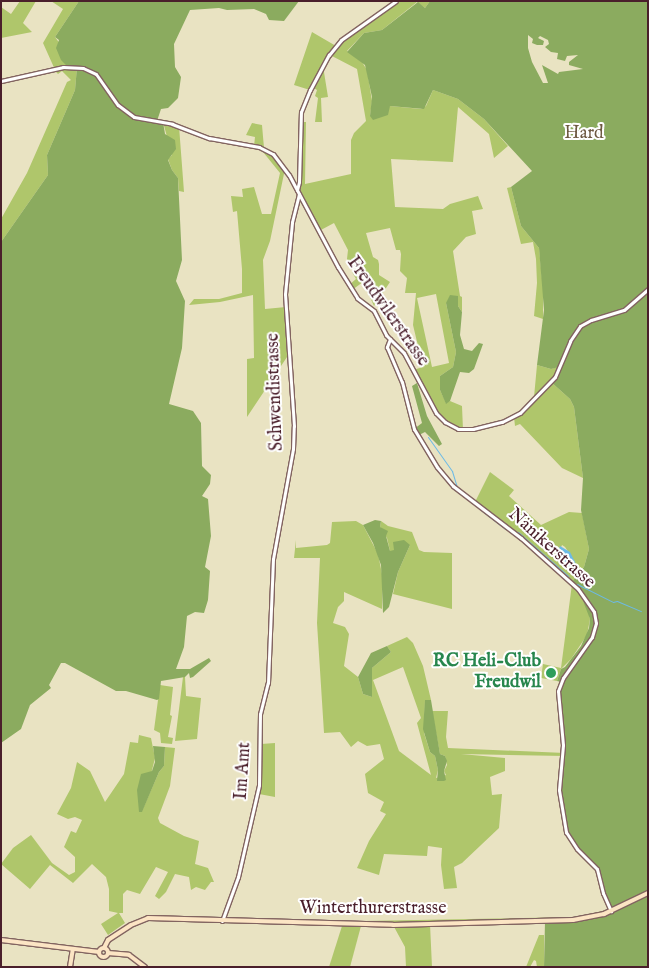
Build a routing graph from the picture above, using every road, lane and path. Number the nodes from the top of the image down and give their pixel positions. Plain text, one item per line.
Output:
1 (396, 1) edge
2 (1, 80) edge
3 (298, 192) junction
4 (648, 289) edge
5 (390, 339) junction
6 (271, 620) joint
7 (648, 893) edge
8 (611, 911) junction
9 (222, 921) junction
10 (1, 940) edge
11 (104, 948) junction
12 (73, 949) junction
13 (99, 952) junction
14 (108, 953) junction
15 (70, 967) edge
16 (145, 967) edge

1 - 3 street, Schwendistrasse
2 - 3 street, Freudwilerstrasse
3 - 5 street, Freudwilerstrasse
3 - 6 street, Schwendistrasse
4 - 5 street, Freudwilerstrasse
5 - 8 street, Nänikerstrasse
6 - 9 street, Im Amt
7 - 8 main road, Winterthurerstrasse
8 - 9 main road, Winterthurerstrasse
9 - 11 main road, Winterthurerstrasse
10 - 12 main road
11 - 13 main road, Winterthurerstrasse
11 - 14 main road
12 - 13 main road
12 - 15 main road
13 - 14 main road
14 - 16 main road

